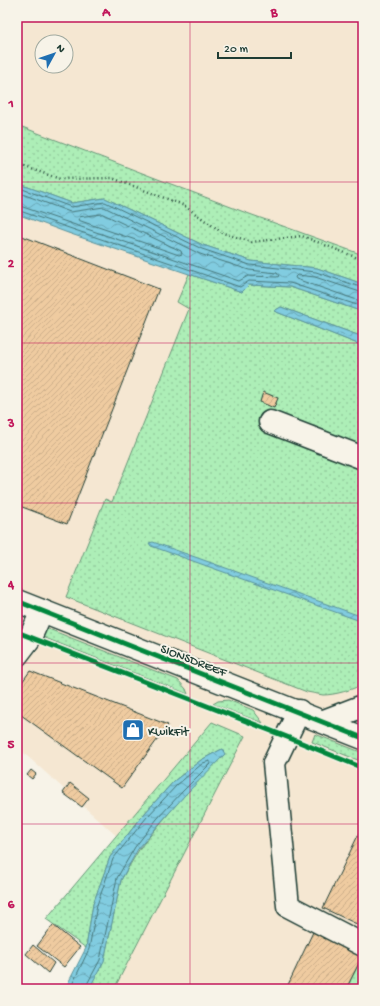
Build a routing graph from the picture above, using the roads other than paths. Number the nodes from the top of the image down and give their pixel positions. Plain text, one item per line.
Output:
1 (270, 422) dead end
2 (363, 458) edge
3 (17, 601) edge
4 (42, 611) junction
5 (17, 655) edge
6 (363, 706) edge
7 (299, 711) junction
8 (324, 721) junction
9 (363, 738) edge
10 (363, 945) edge

1 - 2 street
3 - 4 street, SIONSDREEF
4 - 5 street
4 - 7 street, SIONSDREEF
6 - 8 street
7 - 8 street, SIONSDREEF
7 - 10 street
8 - 9 street, SIONSDREEF

